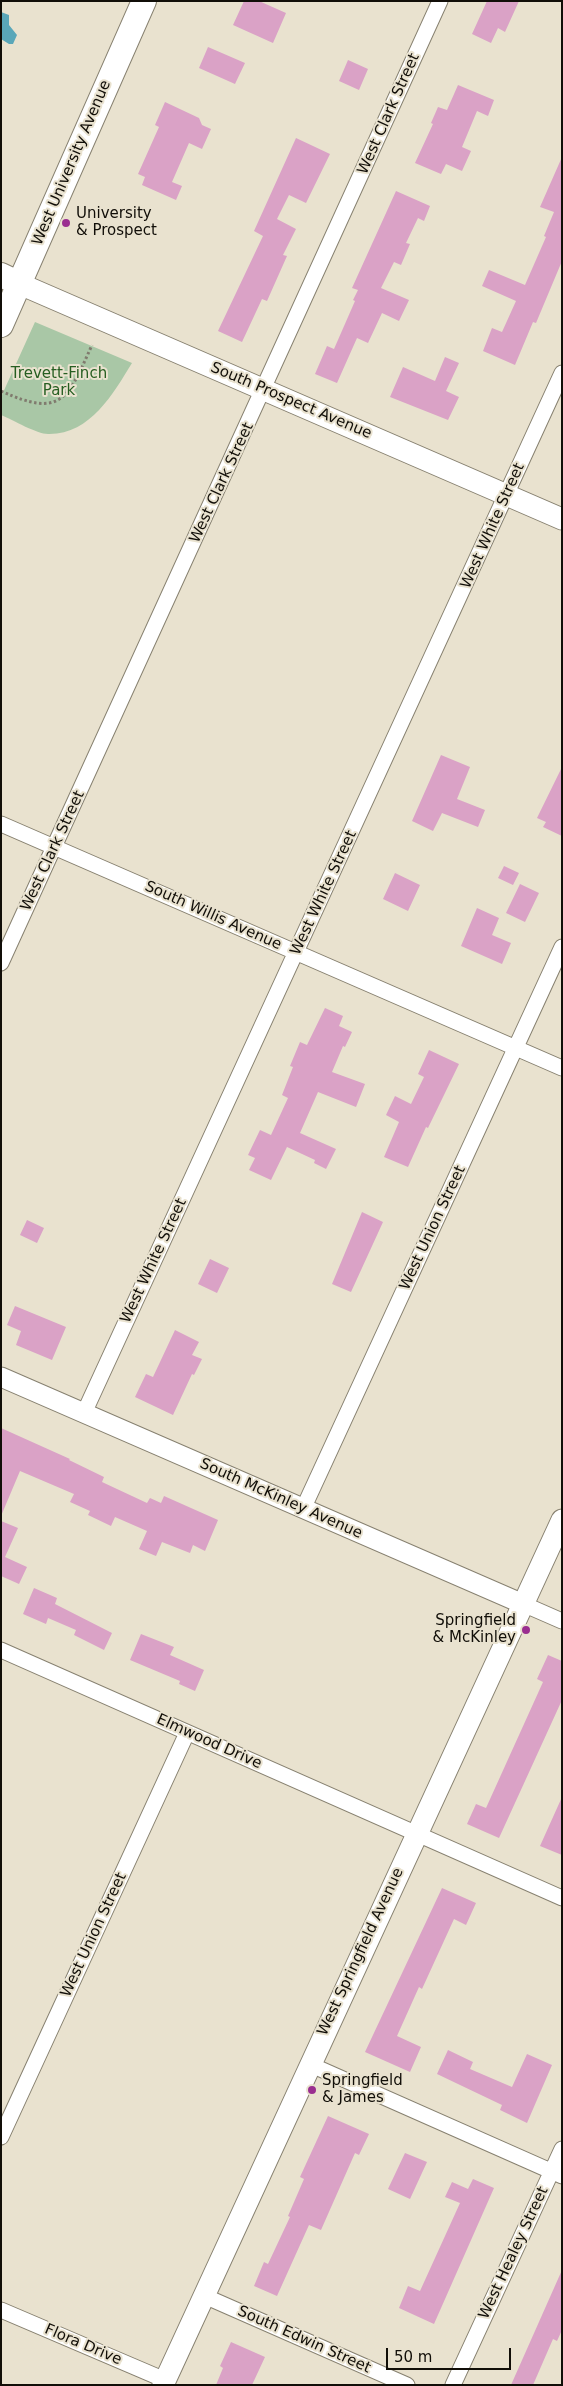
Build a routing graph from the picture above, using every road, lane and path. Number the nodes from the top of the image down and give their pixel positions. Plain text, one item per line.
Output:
1 (144, 1) edge
2 (440, 1) edge
3 (11, 280) edge
4 (1, 325) edge
5 (92, 345) dead end
6 (562, 373) edge
7 (265, 390) junction
8 (1, 391) edge
9 (507, 495) junction
10 (562, 519) edge
11 (1, 824) edge
12 (54, 847) junction
13 (562, 947) edge
14 (297, 952) junction
15 (1, 963) edge
16 (515, 1048) junction
17 (562, 1068) edge
18 (1, 1377) edge
19 (84, 1413) junction
20 (304, 1509) junction
21 (562, 1520) edge
22 (523, 1604) junction
23 (562, 1621) edge
24 (1, 1650) edge
25 (187, 1733) junction
26 (416, 1832) junction
27 (562, 1898) edge
28 (309, 2064) junction
29 (1, 2137) edge
30 (562, 2149) edge
31 (557, 2173) edge
32 (202, 2295) junction
33 (1, 2310) edge
34 (164, 2383) edge
35 (406, 2385) edge
36 (453, 2385) edge

1 - 3 main road, West University Avenue
2 - 7 street, West Clark Street
3 - 4 main road, West University Avenue
3 - 7 main road, South Prospect Avenue
5 - 8 path
6 - 9 street, West White Street
7 - 9 main road, South Prospect Avenue
7 - 12 street, West Clark Street
9 - 10 main road, South Prospect Avenue
9 - 14 street, West White Street
11 - 12 street, South Willis Avenue
12 - 14 street, South Willis Avenue
12 - 15 street, West Clark Street
13 - 16 street, West Union Street
14 - 16 street, South Willis Avenue
14 - 19 street, West White Street
16 - 17 street, South Willis Avenue
16 - 20 street, West Union Street
18 - 19 street, South McKinley Avenue
19 - 20 street, South McKinley Avenue
20 - 22 street, South McKinley Avenue
21 - 22 main road, West Springfield Avenue
22 - 23 street, South McKinley Avenue
22 - 26 main road, West Springfield Avenue
24 - 25 street, Elmwood Drive
25 - 26 street, Elmwood Drive
25 - 29 street, West Union Street
26 - 27 street, Elmwood Drive
26 - 28 main road, West Springfield Avenue
28 - 31 street
28 - 32 main road, West Springfield Avenue
30 - 31 street, West Healey Street
31 - 36 street, West Healey Street
32 - 34 main road, West Springfield Avenue
32 - 35 street, South Edwin Street
33 - 34 street, Flora Drive

